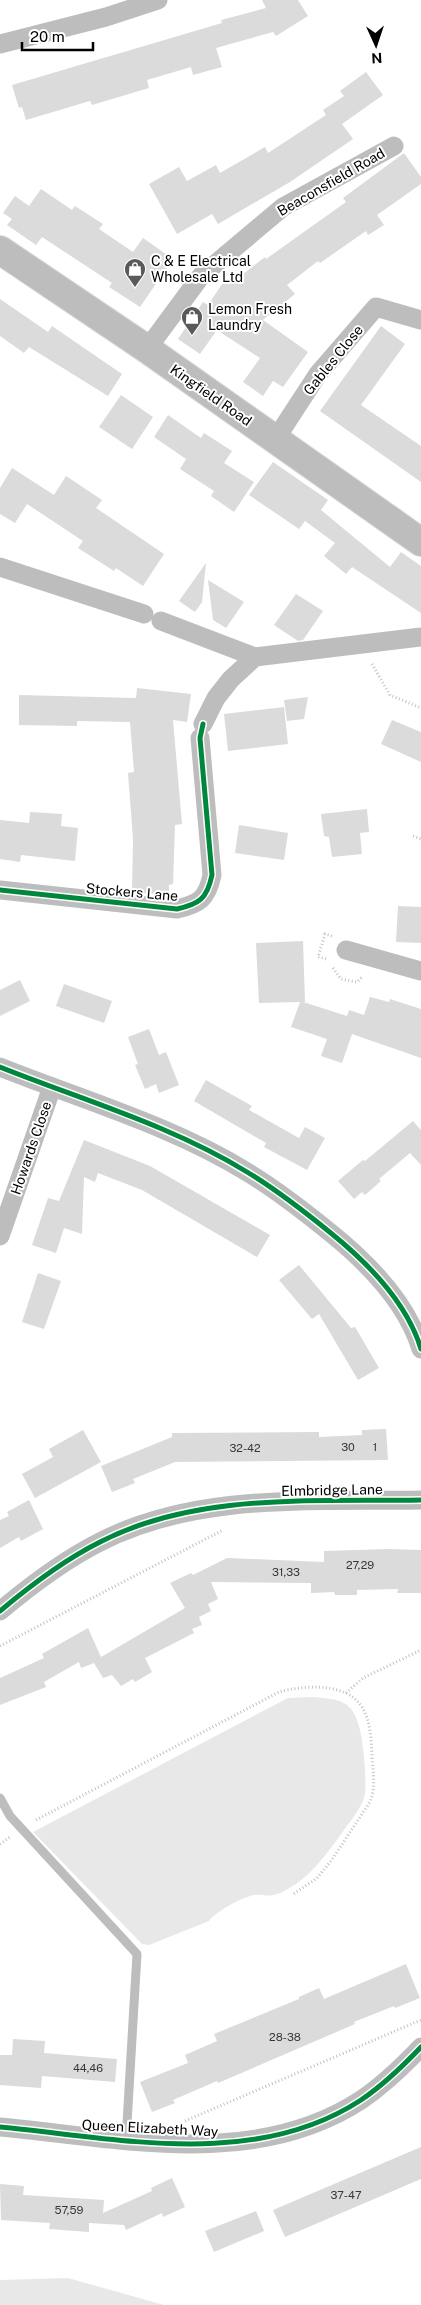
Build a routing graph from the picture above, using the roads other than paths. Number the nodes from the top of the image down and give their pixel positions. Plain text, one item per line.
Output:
1 (158, 0) edge
2 (0, 44) edge
3 (394, 146) dead end
4 (0, 250) edge
5 (421, 320) edge
6 (147, 349) junction
7 (275, 440) junction
8 (421, 542) edge
9 (0, 567) edge
10 (144, 614) dead end
11 (161, 621) dead end
12 (421, 637) edge
13 (255, 658) junction
14 (0, 890) edge
15 (346, 950) dead end
16 (421, 970) edge
17 (0, 1067) edge
18 (52, 1087) junction
19 (0, 1236) edge
20 (421, 1349) edge
21 (421, 1500) edge
22 (0, 1611) edge
23 (0, 1798) edge
24 (421, 2047) edge
25 (0, 2127) edge
26 (126, 2140) junction

1 - 2 street
3 - 6 street, Beaconsfield Road
4 - 6 main road, Kingfield Road
5 - 7 street, Gables Close
6 - 7 main road, Kingfield Road
7 - 8 main road, Kingfield Road
9 - 10 street
11 - 13 street
12 - 13 street
13 - 14 street, Stockers Lane
15 - 16 street
17 - 18 street
18 - 19 street, Howards Close
18 - 20 street
21 - 22 street, Elmbridge Lane
23 - 26 lane
24 - 26 street, Queen Elizabeth Way
25 - 26 street, Queen Elizabeth Way

